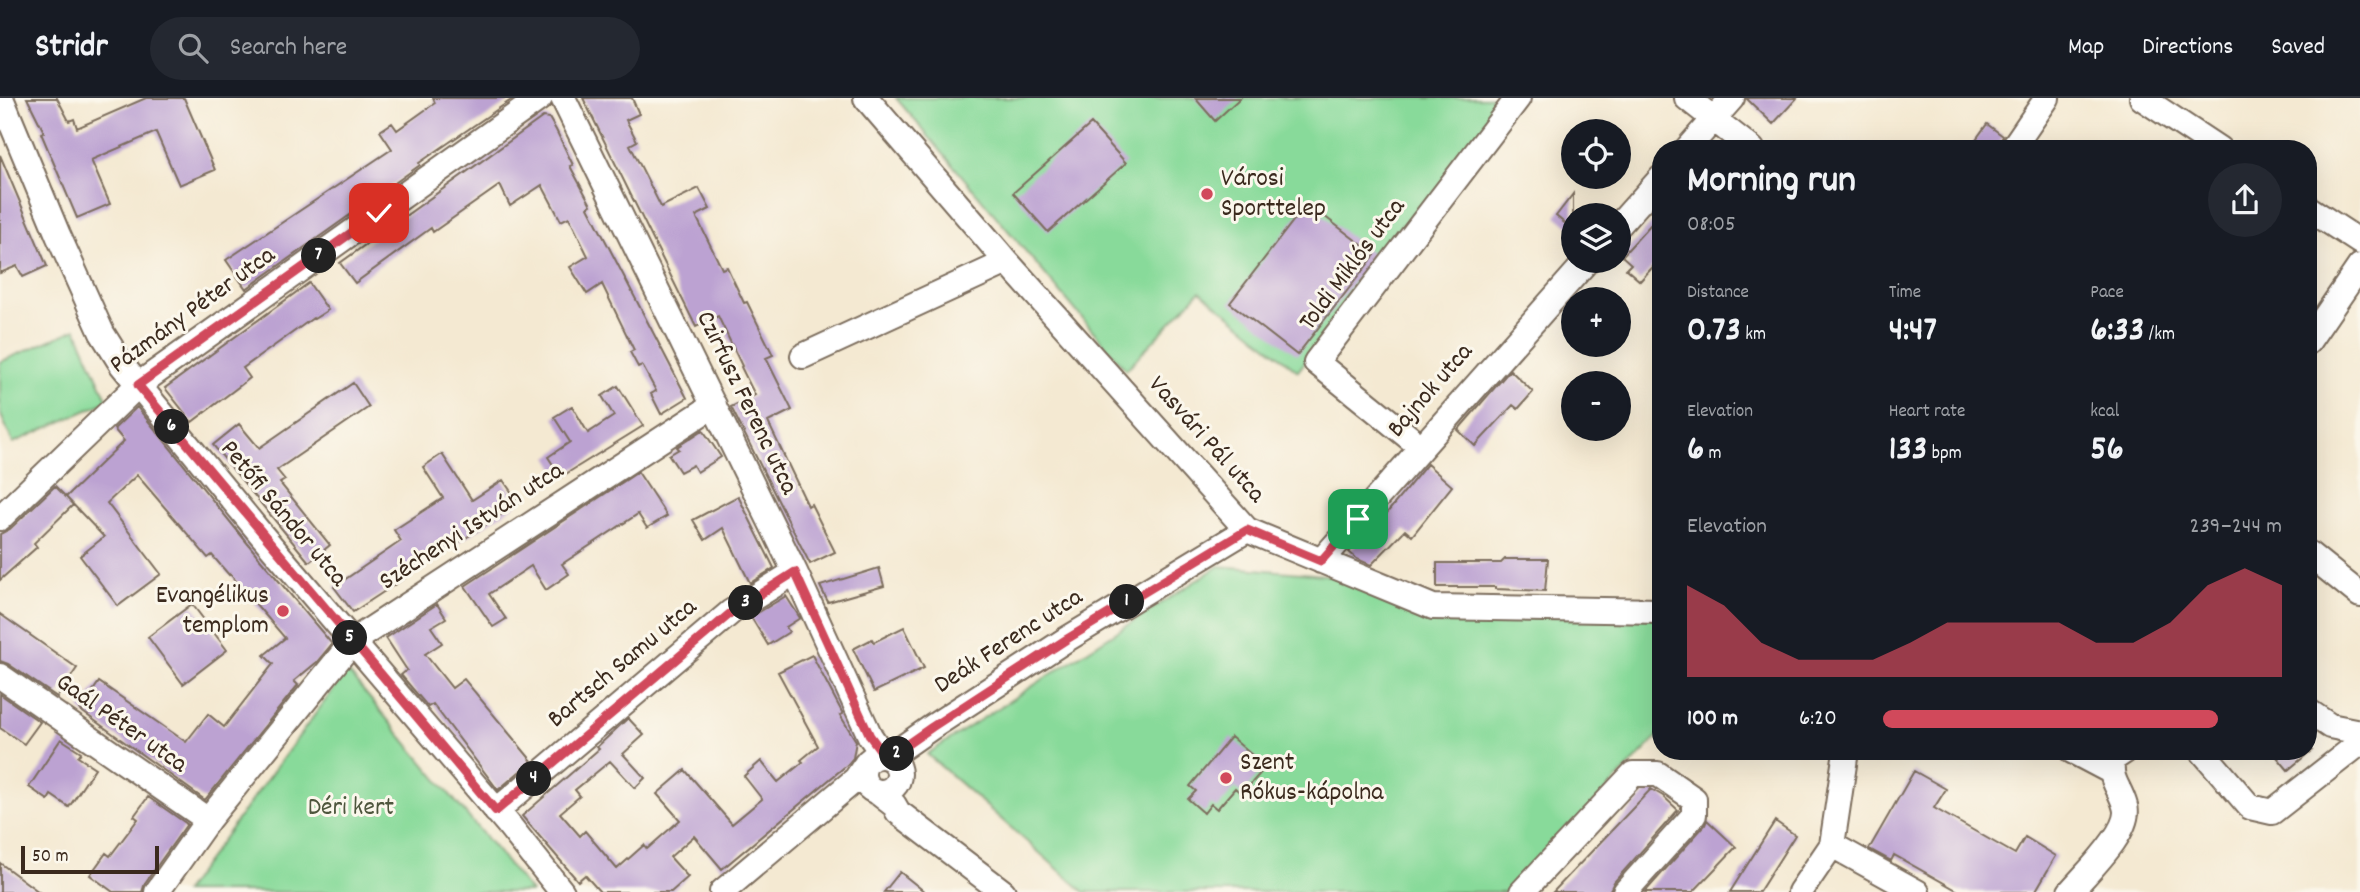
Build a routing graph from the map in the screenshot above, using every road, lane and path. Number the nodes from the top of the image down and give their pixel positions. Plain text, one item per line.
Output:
1 (1, 98) edge
2 (540, 98) edge
3 (563, 98) edge
4 (866, 98) edge
5 (1518, 98) edge
6 (1687, 98) edge
7 (1732, 98) edge
8 (2047, 98) edge
9 (2143, 98) edge
10 (1713, 120) junction
11 (1695, 140) edge
12 (1740, 140) edge
13 (2018, 140) edge
14 (2206, 140) edge
15 (1652, 188) edge
16 (1631, 212) edge
17 (2317, 214) edge
18 (2360, 242) edge
19 (1007, 262) junction
20 (2360, 266) edge
21 (1576, 273) edge
22 (2317, 329) edge
23 (803, 356) dead end
24 (138, 385) junction
25 (715, 405) junction
26 (1421, 447) junction
27 (0, 518) edge
28 (1247, 530) junction
29 (2317, 560) edge
30 (1321, 561) junction
31 (795, 572) junction
32 (2360, 595) edge
33 (1652, 611) edge
34 (353, 641) junction
35 (0, 676) edge
36 (2317, 717) edge
37 (2360, 732) edge
38 (2360, 743) edge
39 (1845, 760) edge
40 (2089, 760) edge
41 (2113, 760) edge
42 (2210, 760) edge
43 (881, 771) junction
44 (2110, 771) junction
45 (496, 811) junction
46 (208, 820) junction
47 (1832, 845) junction
48 (158, 892) edge
49 (562, 892) edge
50 (722, 892) edge
51 (1003, 892) edge
52 (1522, 892) edge
53 (1626, 892) edge
54 (1800, 892) edge
55 (1917, 892) edge
56 (2070, 892) edge

1 - 24 street, Petőfi Sándor utca
2 - 24 street, Pázmány Péter utca
3 - 25 street, Czirfusz Ferenc utca
4 - 19 street, Vasvári Pál utca
5 - 26 street, Toldi Miklós utca
6 - 10 street
7 - 10 street
8 - 13 street
9 - 14 street
10 - 11 street
10 - 12 street
15 - 16 street
17 - 18 street
19 - 23 street
19 - 28 street, Vasvári Pál utca
20 - 22 street
21 - 26 street, Bajnok utca
24 - 27 street, Pázmány Péter utca
24 - 34 street, Petőfi Sándor utca
25 - 31 street, Czirfusz Ferenc utca
25 - 34 street, Széchenyi István utca
26 - 30 street, Bajnok utca
28 - 30 street, Vasvári Pál utca
28 - 43 street, Deák Ferenc utca
29 - 32 street
30 - 33 street, Vasvári Pál utca
31 - 43 street, Czirfusz Ferenc utca
31 - 45 street, Bartsch Samu utca
34 - 45 street, Petőfi Sándor utca
34 - 46 street, Széchenyi István utca
35 - 46 street, Gaál Péter utca
36 - 37 street
38 - 42 street
39 - 47 street
40 - 44 street
41 - 44 street
43 - 50 street, Deák Ferenc utca
43 - 51 street
44 - 56 street
45 - 49 street, Petőfi Sándor utca
46 - 48 street, Széchenyi István utca
47 - 54 street
47 - 55 street
52 - 53 street

